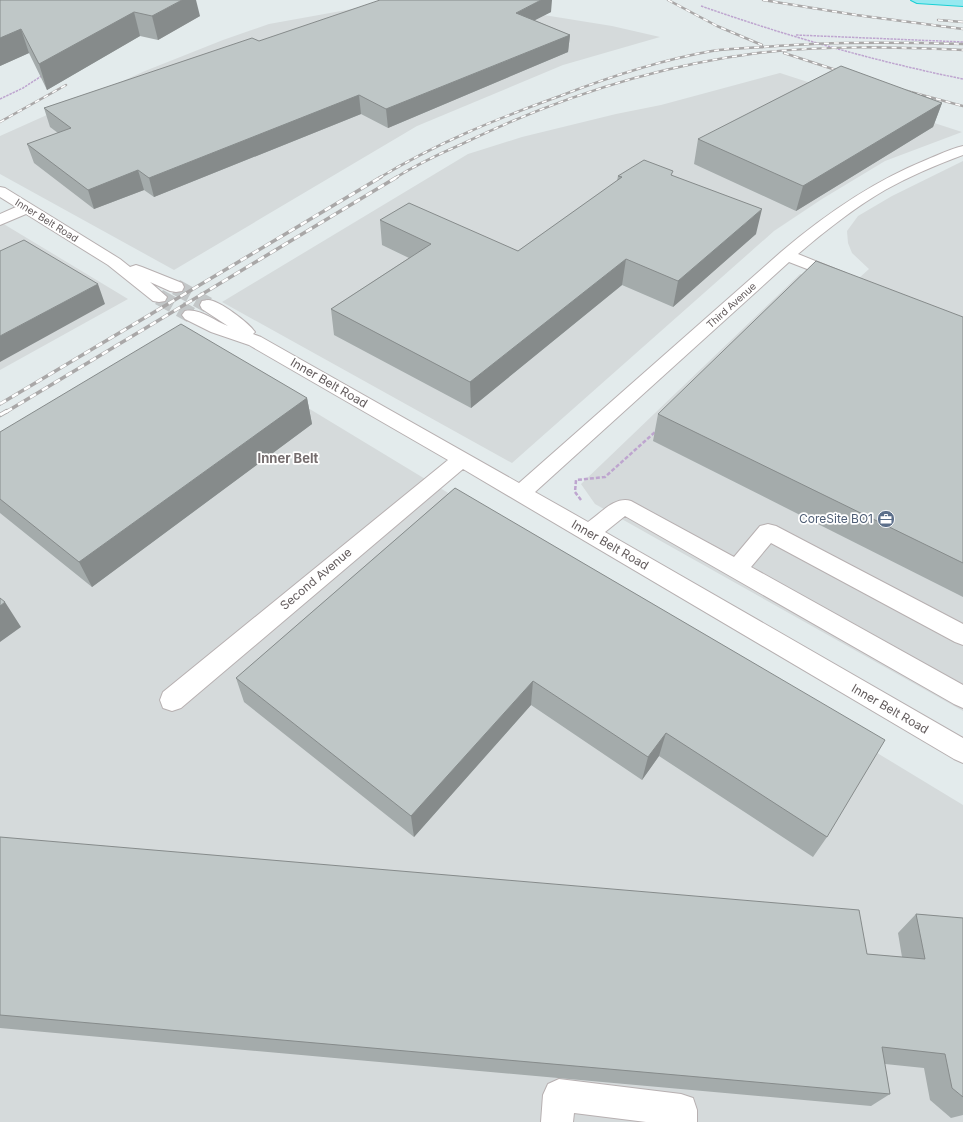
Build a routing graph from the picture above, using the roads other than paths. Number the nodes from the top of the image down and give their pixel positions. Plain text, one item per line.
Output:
1 (917, 0) edge
2 (963, 3) edge
3 (963, 150) edge
4 (0, 191) edge
5 (27, 208) junction
6 (0, 220) edge
7 (787, 255) junction
8 (114, 262) junction
9 (853, 282) edge
10 (176, 287) tunnel mouth
11 (159, 297) tunnel mouth
12 (208, 305) tunnel mouth
13 (191, 316) tunnel mouth
14 (255, 341) junction
15 (462, 459) junction
16 (520, 493) junction
17 (582, 529) junction
18 (736, 570) junction
19 (963, 635) edge
20 (963, 697) edge
21 (172, 700) dead end
22 (963, 751) edge
23 (557, 1122) edge
24 (681, 1122) edge

1 - 2 highway
3 - 7 street, Third Avenue
4 - 5 street, Inner Belt Road
5 - 6 street
5 - 8 street, Inner Belt Road
7 - 9 street
7 - 16 street, Third Avenue
8 - 10 street, Inner Belt Road
8 - 11 street, Inner Belt Road
12 - 14 street, Inner Belt Road
13 - 14 street, Inner Belt Road
14 - 15 street, Inner Belt Road
15 - 16 street, Inner Belt Road
15 - 21 street, Second Avenue
16 - 17 street, Inner Belt Road
17 - 18 street
17 - 22 street, Inner Belt Road
18 - 19 street
18 - 20 street
23 - 24 street

